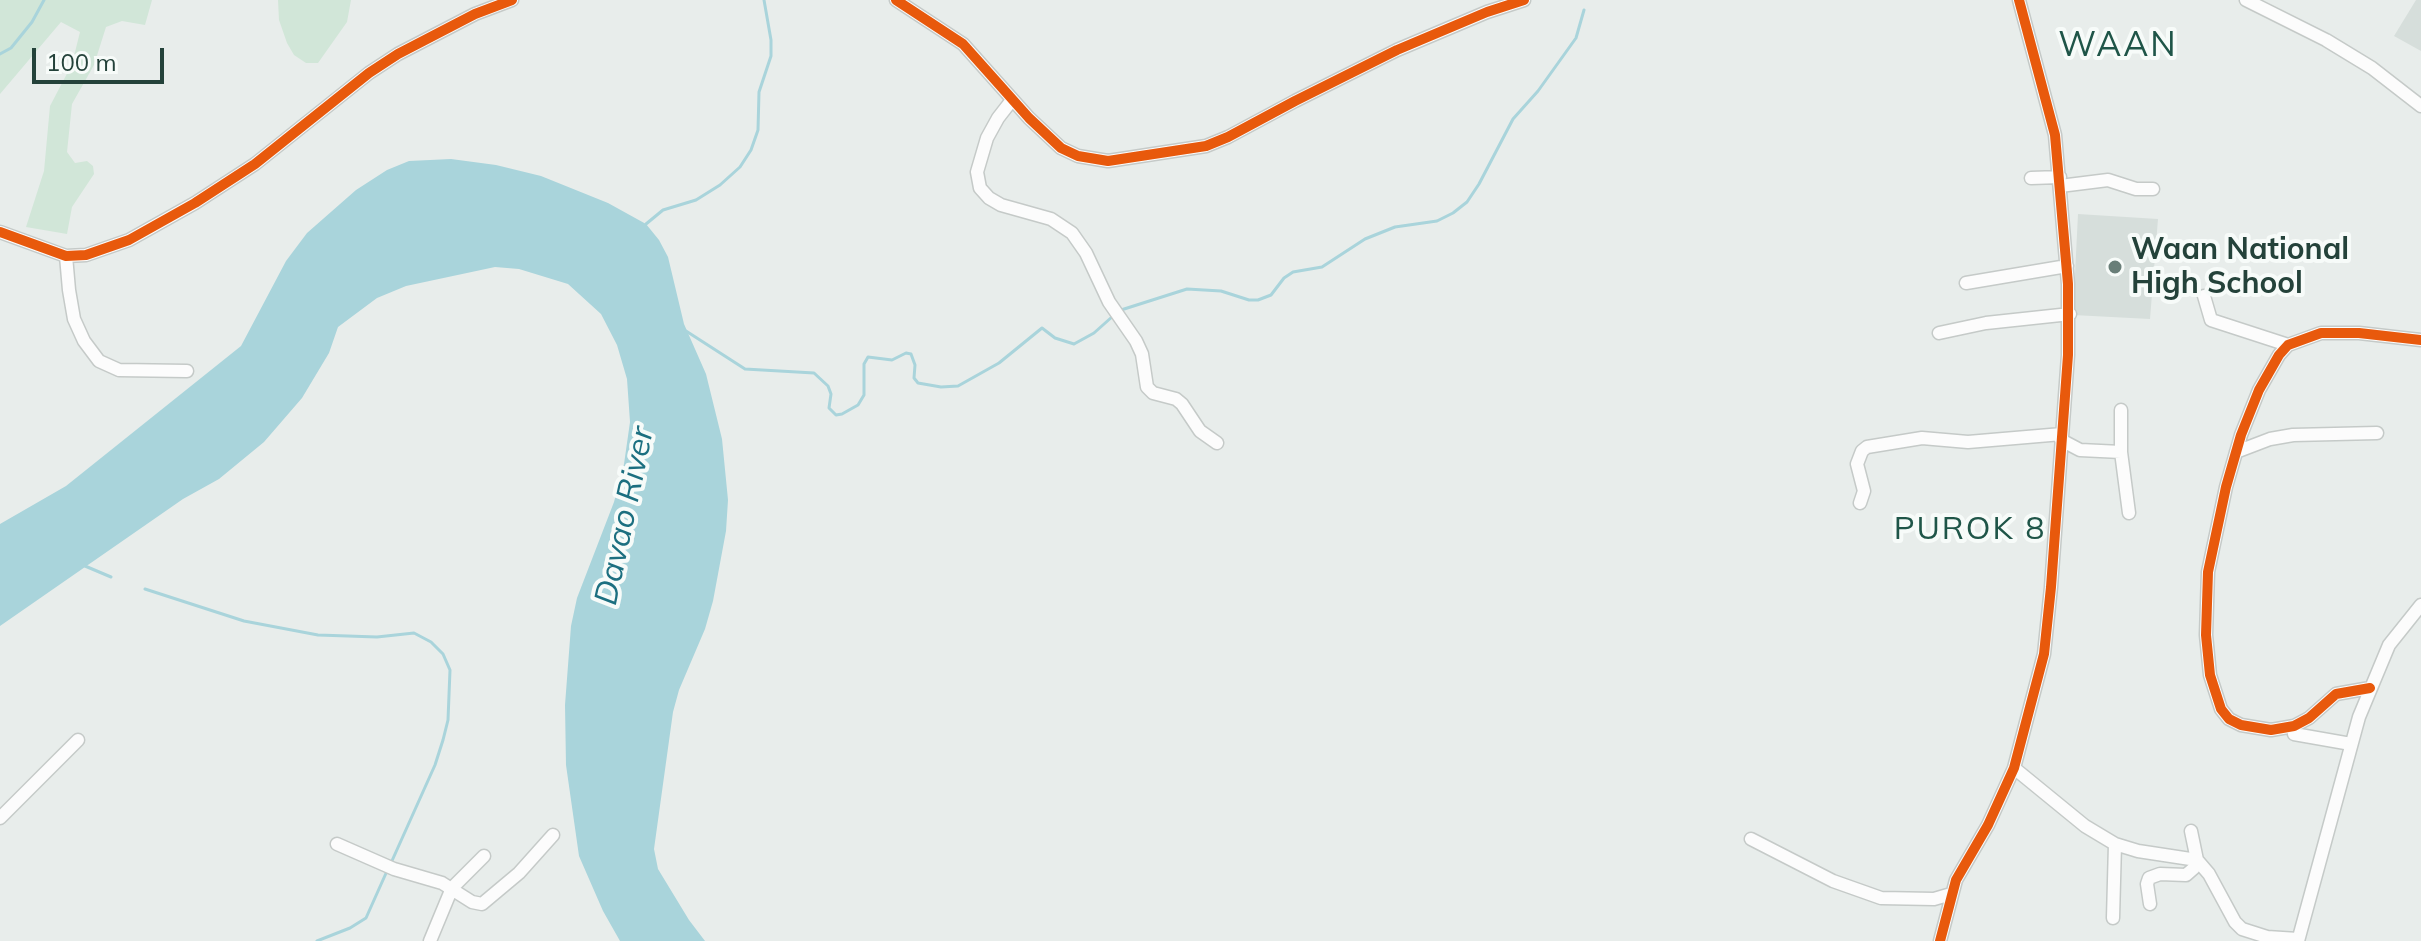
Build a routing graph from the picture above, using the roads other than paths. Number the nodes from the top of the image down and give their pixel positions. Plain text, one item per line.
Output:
1 (512, 0) edge
2 (896, 0) edge
3 (1524, 0) edge
4 (2019, 0) edge
5 (2246, 0) edge
6 (1012, 100) junction
7 (2421, 106) edge
8 (2031, 178) dead end
9 (2060, 181) junction
10 (2153, 189) dead end
11 (0, 232) edge
12 (66, 256) junction
13 (2067, 266) junction
14 (1966, 283) dead end
15 (2204, 296) dead end
16 (2070, 314) junction
17 (1939, 333) dead end
18 (2421, 340) edge
19 (2288, 345) junction
20 (187, 371) dead end
21 (2121, 410) dead end
22 (2377, 433) dead end
23 (2062, 437) junction
24 (1217, 443) dead end
25 (2121, 452) junction
26 (2236, 452) junction
27 (1860, 503) dead end
28 (2129, 513) dead end
29 (2421, 605) edge
30 (2370, 688) junction
31 (2294, 734) dead end
32 (78, 740) dead end
33 (2351, 744) junction
34 (2014, 768) junction
35 (0, 818) edge
36 (2191, 831) dead end
37 (553, 835) dead end
38 (1751, 839) dead end
39 (337, 844) dead end
40 (2115, 844) junction
41 (484, 856) dead end
42 (2197, 860) junction
43 (452, 888) junction
44 (1951, 894) junction
45 (2150, 904) dead end
46 (2113, 918) dead end
47 (2298, 940) edge
48 (430, 941) edge
49 (1940, 941) edge

1 - 12 street
2 - 6 street
3 - 6 street
4 - 9 street
5 - 7 street
6 - 24 street
8 - 9 street
9 - 10 street
9 - 13 street
11 - 12 street
12 - 20 street
13 - 14 street
13 - 16 street
15 - 19 street
16 - 17 street
16 - 23 street
18 - 19 street
19 - 26 street
21 - 25 street
22 - 26 street
23 - 25 street
23 - 27 street
23 - 34 street
25 - 28 street
26 - 30 street
29 - 30 street
30 - 33 street
31 - 33 street
32 - 35 street
33 - 47 street
34 - 40 street
34 - 44 street
36 - 42 street
37 - 43 street
38 - 44 street
39 - 43 street
40 - 42 street
40 - 46 street
41 - 43 street
42 - 45 street
42 - 47 street
43 - 48 street
44 - 49 street

